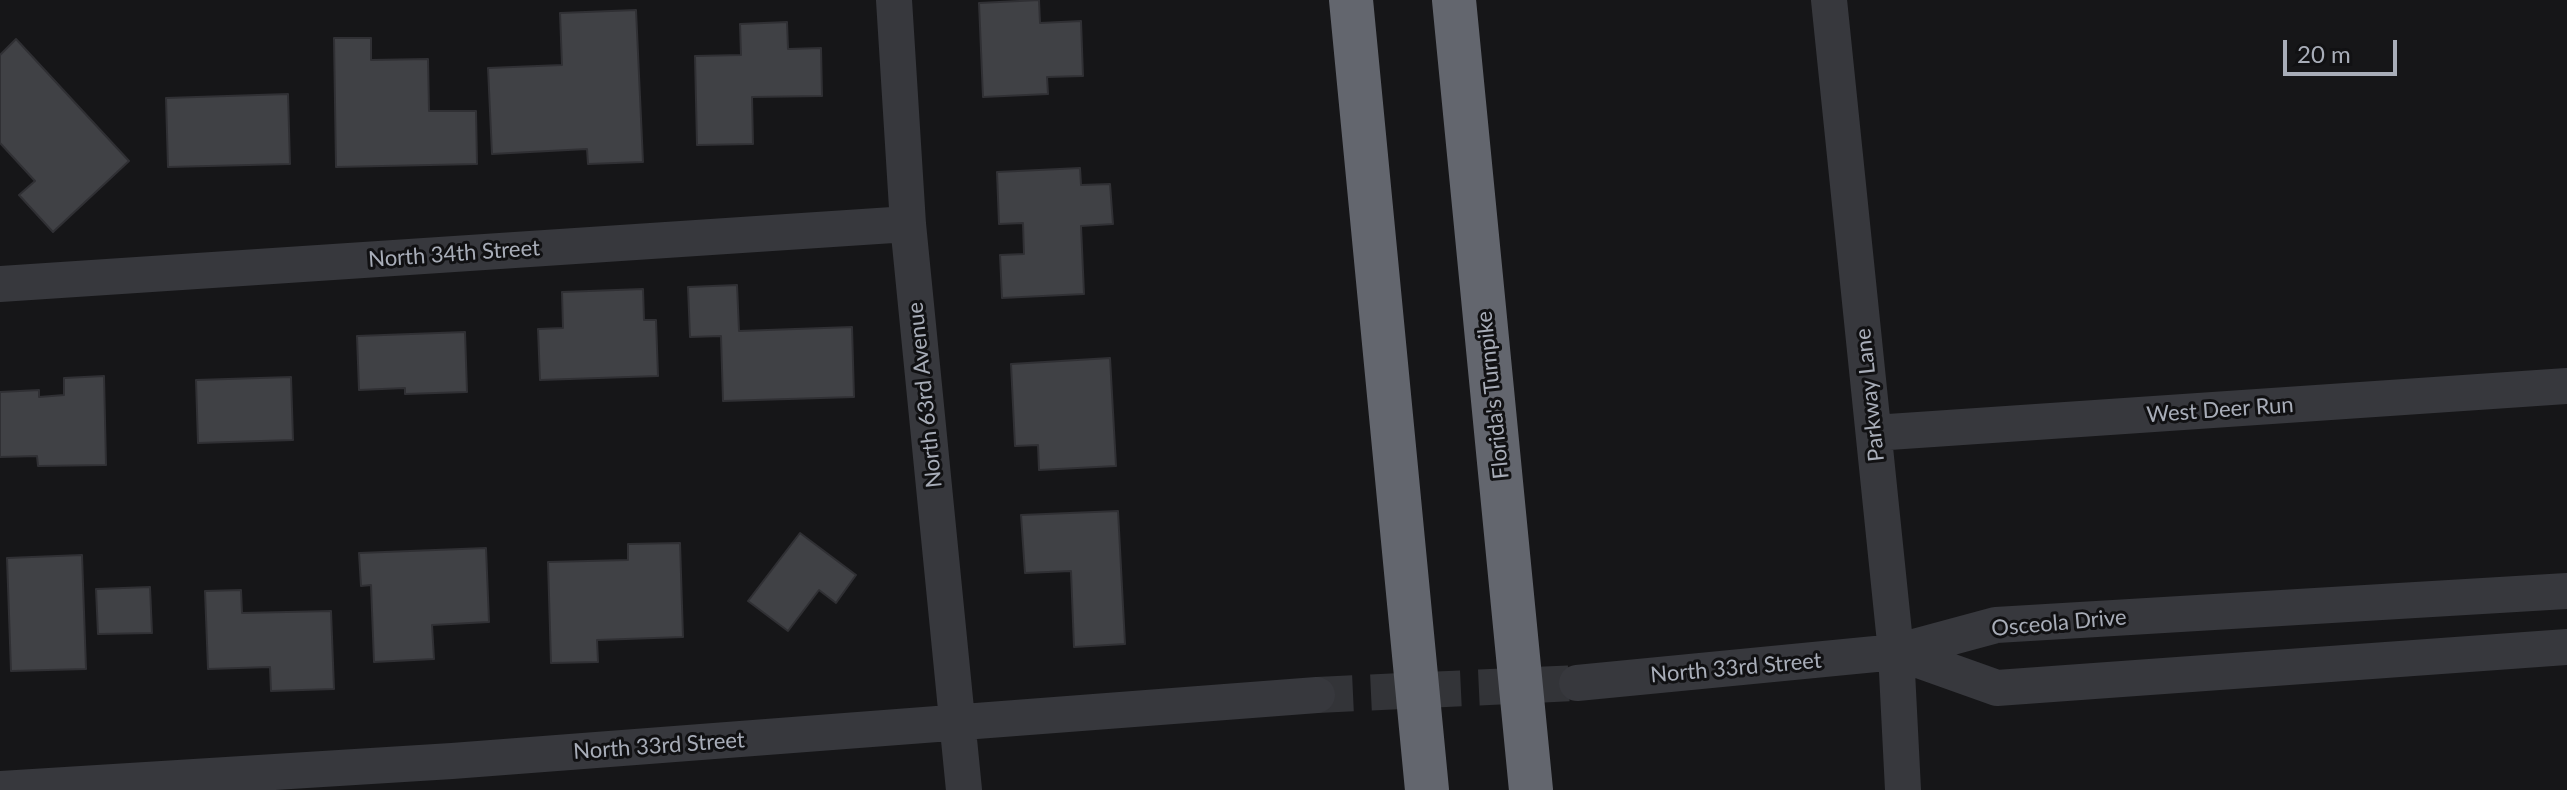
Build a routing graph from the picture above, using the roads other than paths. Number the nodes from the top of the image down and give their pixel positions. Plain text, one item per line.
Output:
1 (894, 0) edge
2 (1351, 0) edge
3 (1454, 0) edge
4 (1829, 0) edge
5 (908, 224) junction
6 (0, 284) edge
7 (2567, 386) edge
8 (1874, 433) junction
9 (2567, 591) edge
10 (2567, 647) edge
11 (1896, 652) junction
12 (1577, 683) tunnel mouth
13 (1317, 695) tunnel mouth
14 (958, 723) junction
15 (0, 789) edge
16 (964, 790) edge
17 (1427, 790) edge
18 (1531, 790) edge
19 (1903, 790) edge

1 - 5 street, North 63rd Avenue
2 - 17 highway
3 - 18 highway, Florida's Turnpike
4 - 8 street, Parkway Lane
5 - 6 street, North 34th Street
5 - 14 street, North 63rd Avenue
7 - 8 street, West Deer Run
8 - 11 street, Parkway Lane
9 - 11 street, Osceola Drive
10 - 11 street
11 - 12 street, North 33rd Street
11 - 19 street, Parkway Lane
13 - 14 street, North 33rd Street
14 - 15 street, North 33rd Street
14 - 16 street, North 63rd Avenue

